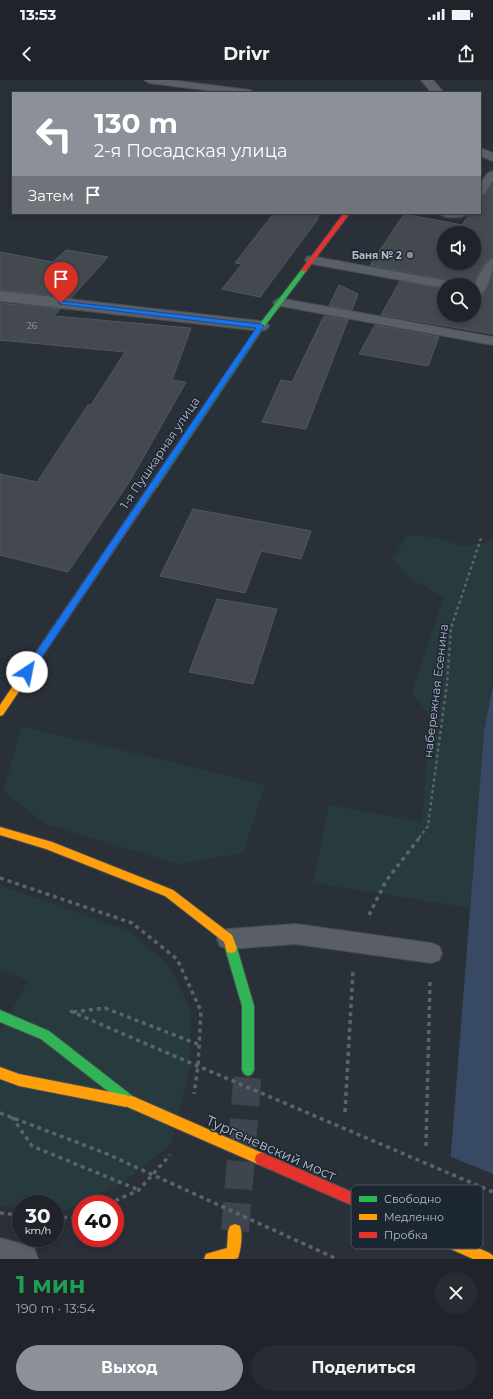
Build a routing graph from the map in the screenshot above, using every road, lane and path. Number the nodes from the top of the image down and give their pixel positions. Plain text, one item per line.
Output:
1 (149, 80) edge
2 (427, 80) edge
3 (242, 92) edge
4 (437, 92) edge
5 (481, 152) edge
6 (493, 157) edge
7 (493, 174) edge
8 (481, 191) edge
9 (346, 214) edge
10 (311, 260) junction
11 (493, 263) edge
12 (437, 283) edge
13 (481, 291) edge
14 (0, 296) edge
15 (279, 302) junction
16 (261, 326) junction
17 (493, 341) edge
18 (481, 538) dead end
19 (0, 712) edge
20 (0, 831) edge
21 (0, 878) edge
22 (228, 939) junction
23 (355, 942) junction
24 (431, 953) joint
25 (0, 1016) edge
26 (200, 1045) junction
27 (248, 1070) tunnel mouth
28 (0, 1073) edge
29 (194, 1097) dead end
30 (131, 1102) junction
31 (345, 1112) dead end
32 (0, 1113) edge
33 (12, 1117) junction
34 (426, 1146) dead end
35 (174, 1152) dead end
36 (477, 1185) edge
37 (483, 1188) edge
38 (139, 1190) junction
39 (493, 1192) edge
40 (124, 1197) edge
41 (351, 1199) edge
42 (0, 1213) edge
43 (12, 1214) edge
44 (235, 1231) tunnel mouth
45 (465, 1249) edge
46 (0, 1254) edge
47 (22, 1259) edge
48 (211, 1259) edge
49 (337, 1259) edge
50 (488, 1259) edge

1 - 3 lane
2 - 4 street
5 - 6 street
7 - 8 lane
9 - 10 street, 1-я Пушкарная улица
10 - 12 lane
10 - 15 street, 1-я Пушкарная улица
11 - 13 lane
14 - 16 street
15 - 16 street, 1-я Пушкарная улица
15 - 17 lane
16 - 19 street, 1-я Пушкарная улица
18 - 23 path, набережная Есенина
20 - 22 street
21 - 26 path
22 - 23 lane
22 - 27 street
23 - 24 lane
23 - 31 path
24 - 34 path
25 - 30 street
26 - 29 path
26 - 36 path, bridge
28 - 30 street
30 - 41 street, Тургеневский мост, bridge
32 - 33 path
33 - 38 path
33 - 49 path, bridge
35 - 38 path
37 - 39 path, bridge
38 - 40 path
42 - 43 path
44 - 48 street
45 - 50 street, Тургеневский мост, bridge
46 - 47 street

